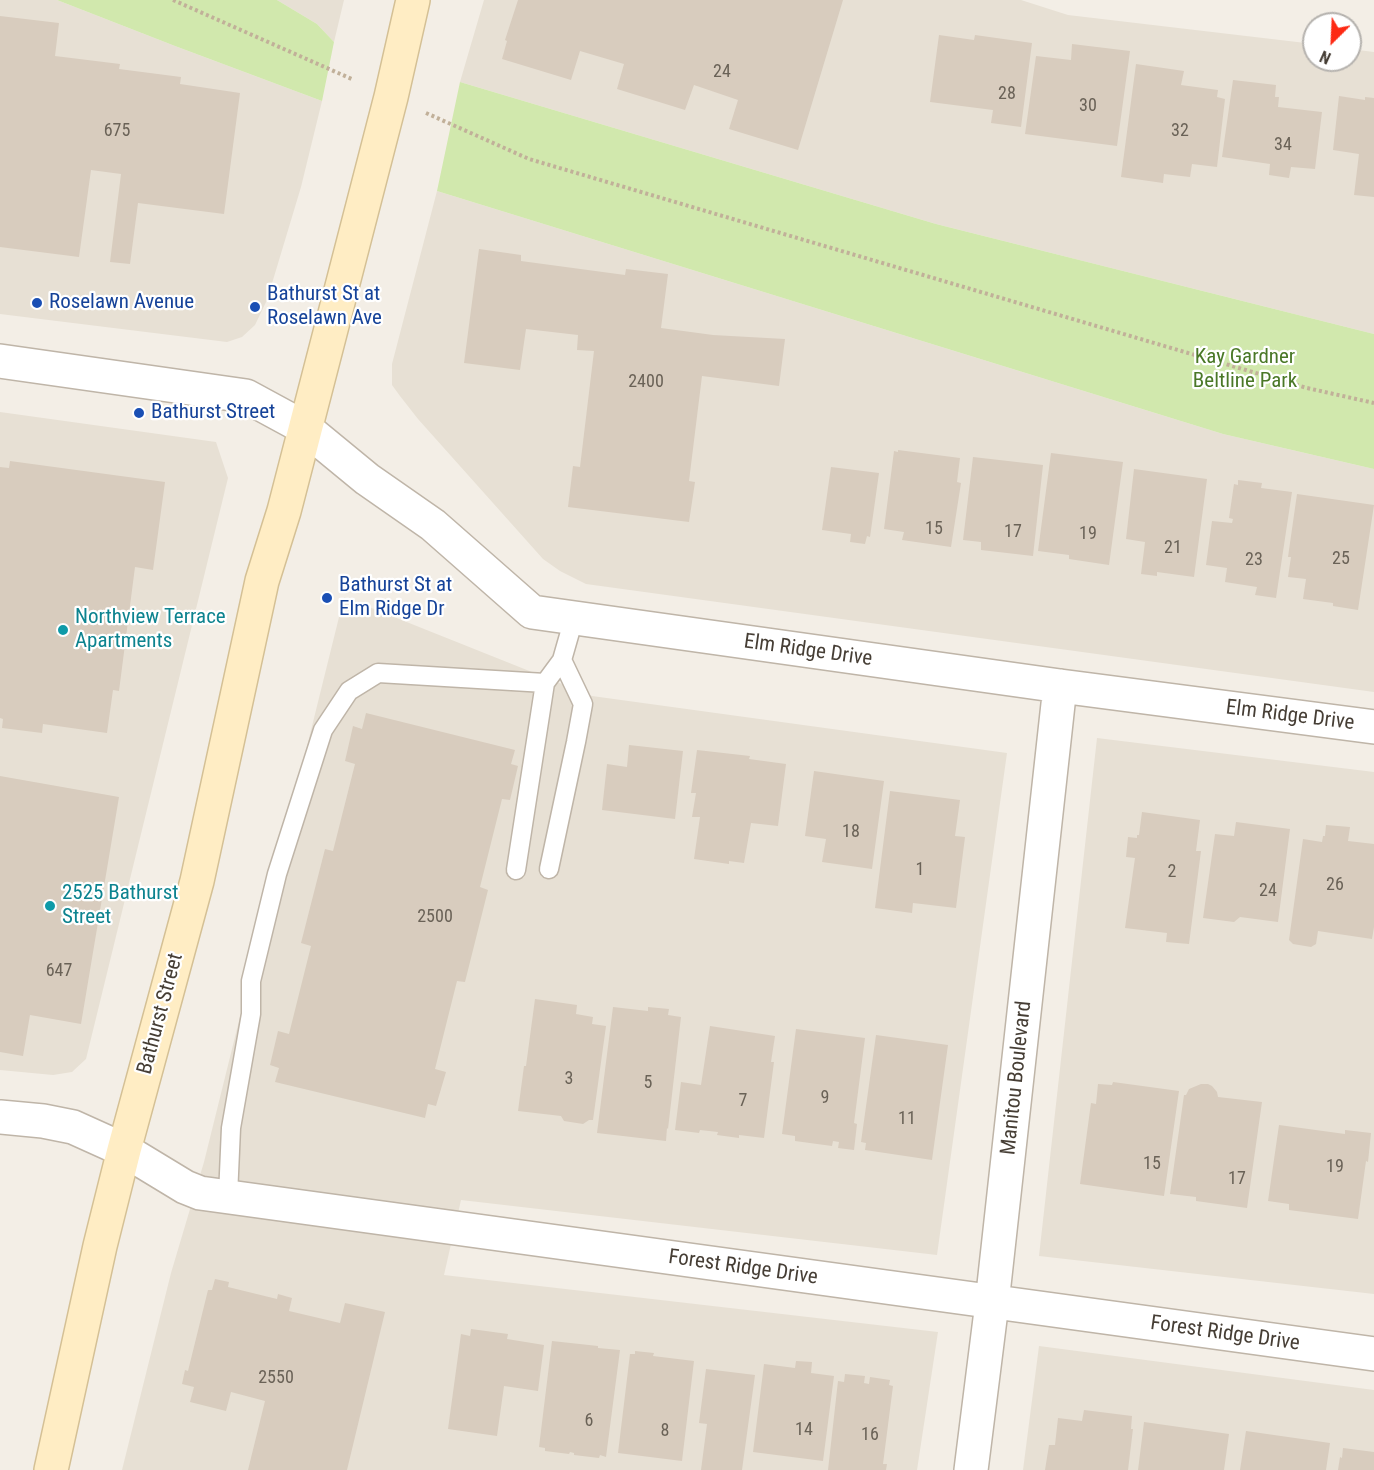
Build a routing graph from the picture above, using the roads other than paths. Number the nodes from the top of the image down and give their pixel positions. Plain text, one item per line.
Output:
1 (413, 0) edge
2 (0, 361) edge
3 (305, 428) junction
4 (574, 618) junction
5 (562, 660) junction
6 (545, 683) junction
7 (1060, 686) junction
8 (1374, 727) edge
9 (549, 869) dead end
10 (516, 870) dead end
11 (0, 1117) edge
12 (124, 1150) junction
13 (228, 1196) junction
14 (992, 1303) junction
15 (1374, 1354) edge
16 (51, 1470) edge
17 (971, 1470) edge

1 - 3 main road, Bathurst Street
2 - 3 street
3 - 4 street, Elm Ridge Drive
3 - 12 main road, Bathurst Street
4 - 5 lane
4 - 7 street, Elm Ridge Drive
5 - 6 lane
5 - 9 lane
6 - 10 lane
6 - 13 lane
7 - 8 street, Elm Ridge Drive
7 - 14 street, Manitou Boulevard
11 - 12 street, Forest Ridge Drive
12 - 13 street, Forest Ridge Drive
12 - 16 main road, Bathurst Street
13 - 14 street, Forest Ridge Drive
14 - 15 street, Forest Ridge Drive
14 - 17 street, Manitou Boulevard

